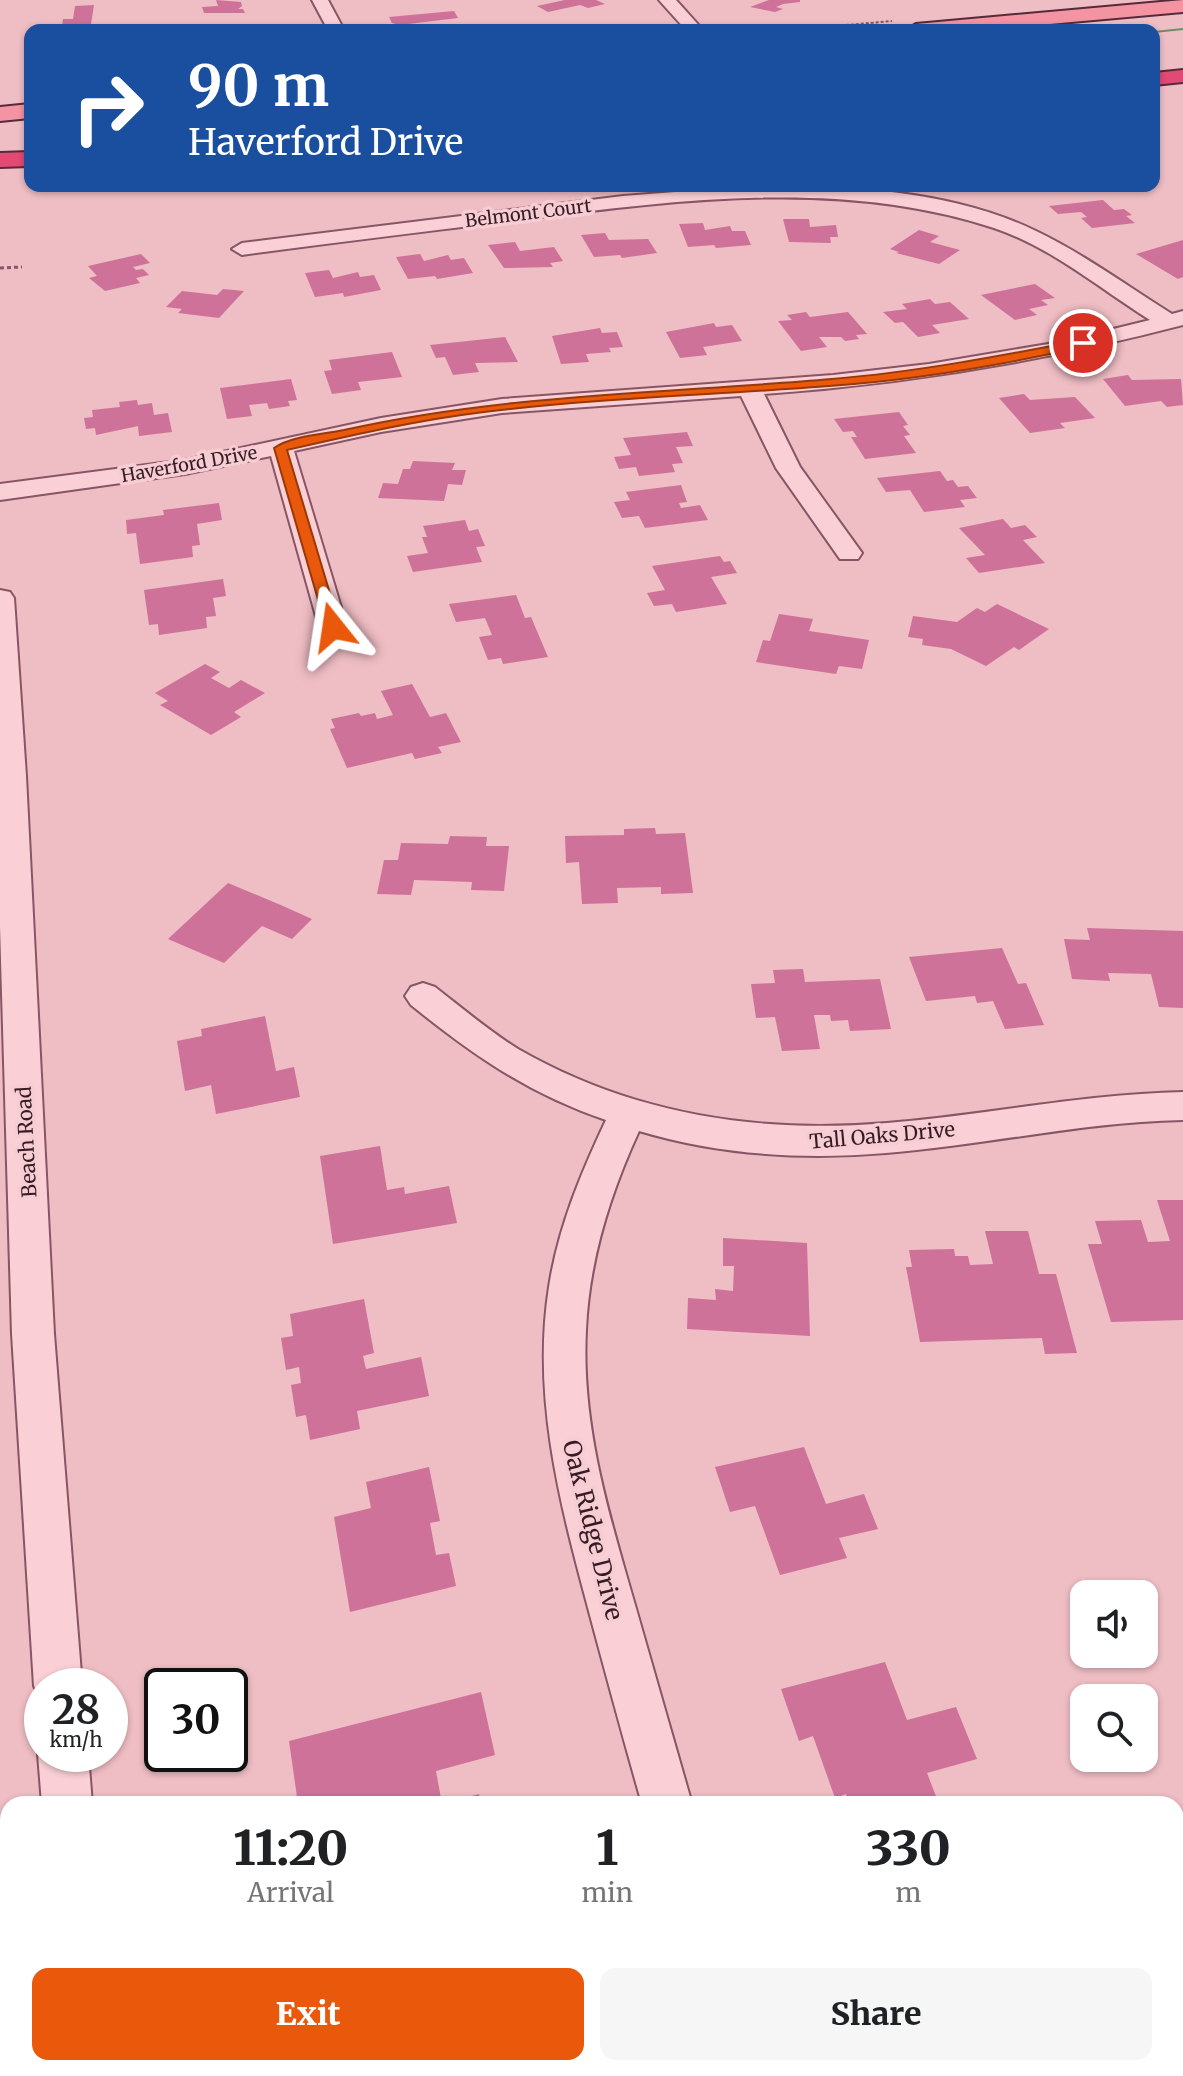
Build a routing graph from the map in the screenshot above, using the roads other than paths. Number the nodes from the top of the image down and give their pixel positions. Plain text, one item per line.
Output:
1 (320, 0) edge
2 (667, 0) edge
3 (1183, 6) edge
4 (333, 24) edge
5 (689, 24) edge
6 (983, 24) edge
7 (1183, 76) edge
8 (1160, 78) edge
9 (24, 112) edge
10 (0, 114) edge
11 (24, 159) edge
12 (0, 160) edge
13 (242, 249) dead end
14 (1176, 320) edge
15 (749, 388) junction
16 (281, 448) junction
17 (0, 492) edge
18 (849, 553) dead end
19 (0, 598) edge
20 (333, 627) dead end
21 (8, 929) edge
22 (423, 996) dead end
23 (1183, 1106) edge
24 (627, 1115) junction
25 (57, 1668) edge
26 (64, 1772) edge
27 (66, 1796) edge
28 (665, 1796) edge

1 - 4 street
2 - 5 street
3 - 6 main road
7 - 8 highway
9 - 10 main road
11 - 12 highway
13 - 14 street, Belmont Court
14 - 15 street, Haverford Drive
15 - 16 street, Haverford Drive
15 - 18 street
16 - 17 street, Haverford Drive
16 - 20 street
19 - 21 street, Beach Road
21 - 25 street, Beach Road
22 - 24 street, Tall Oaks Drive
23 - 24 street, Tall Oaks Drive
24 - 28 street, Oak Ridge Drive
26 - 27 street

